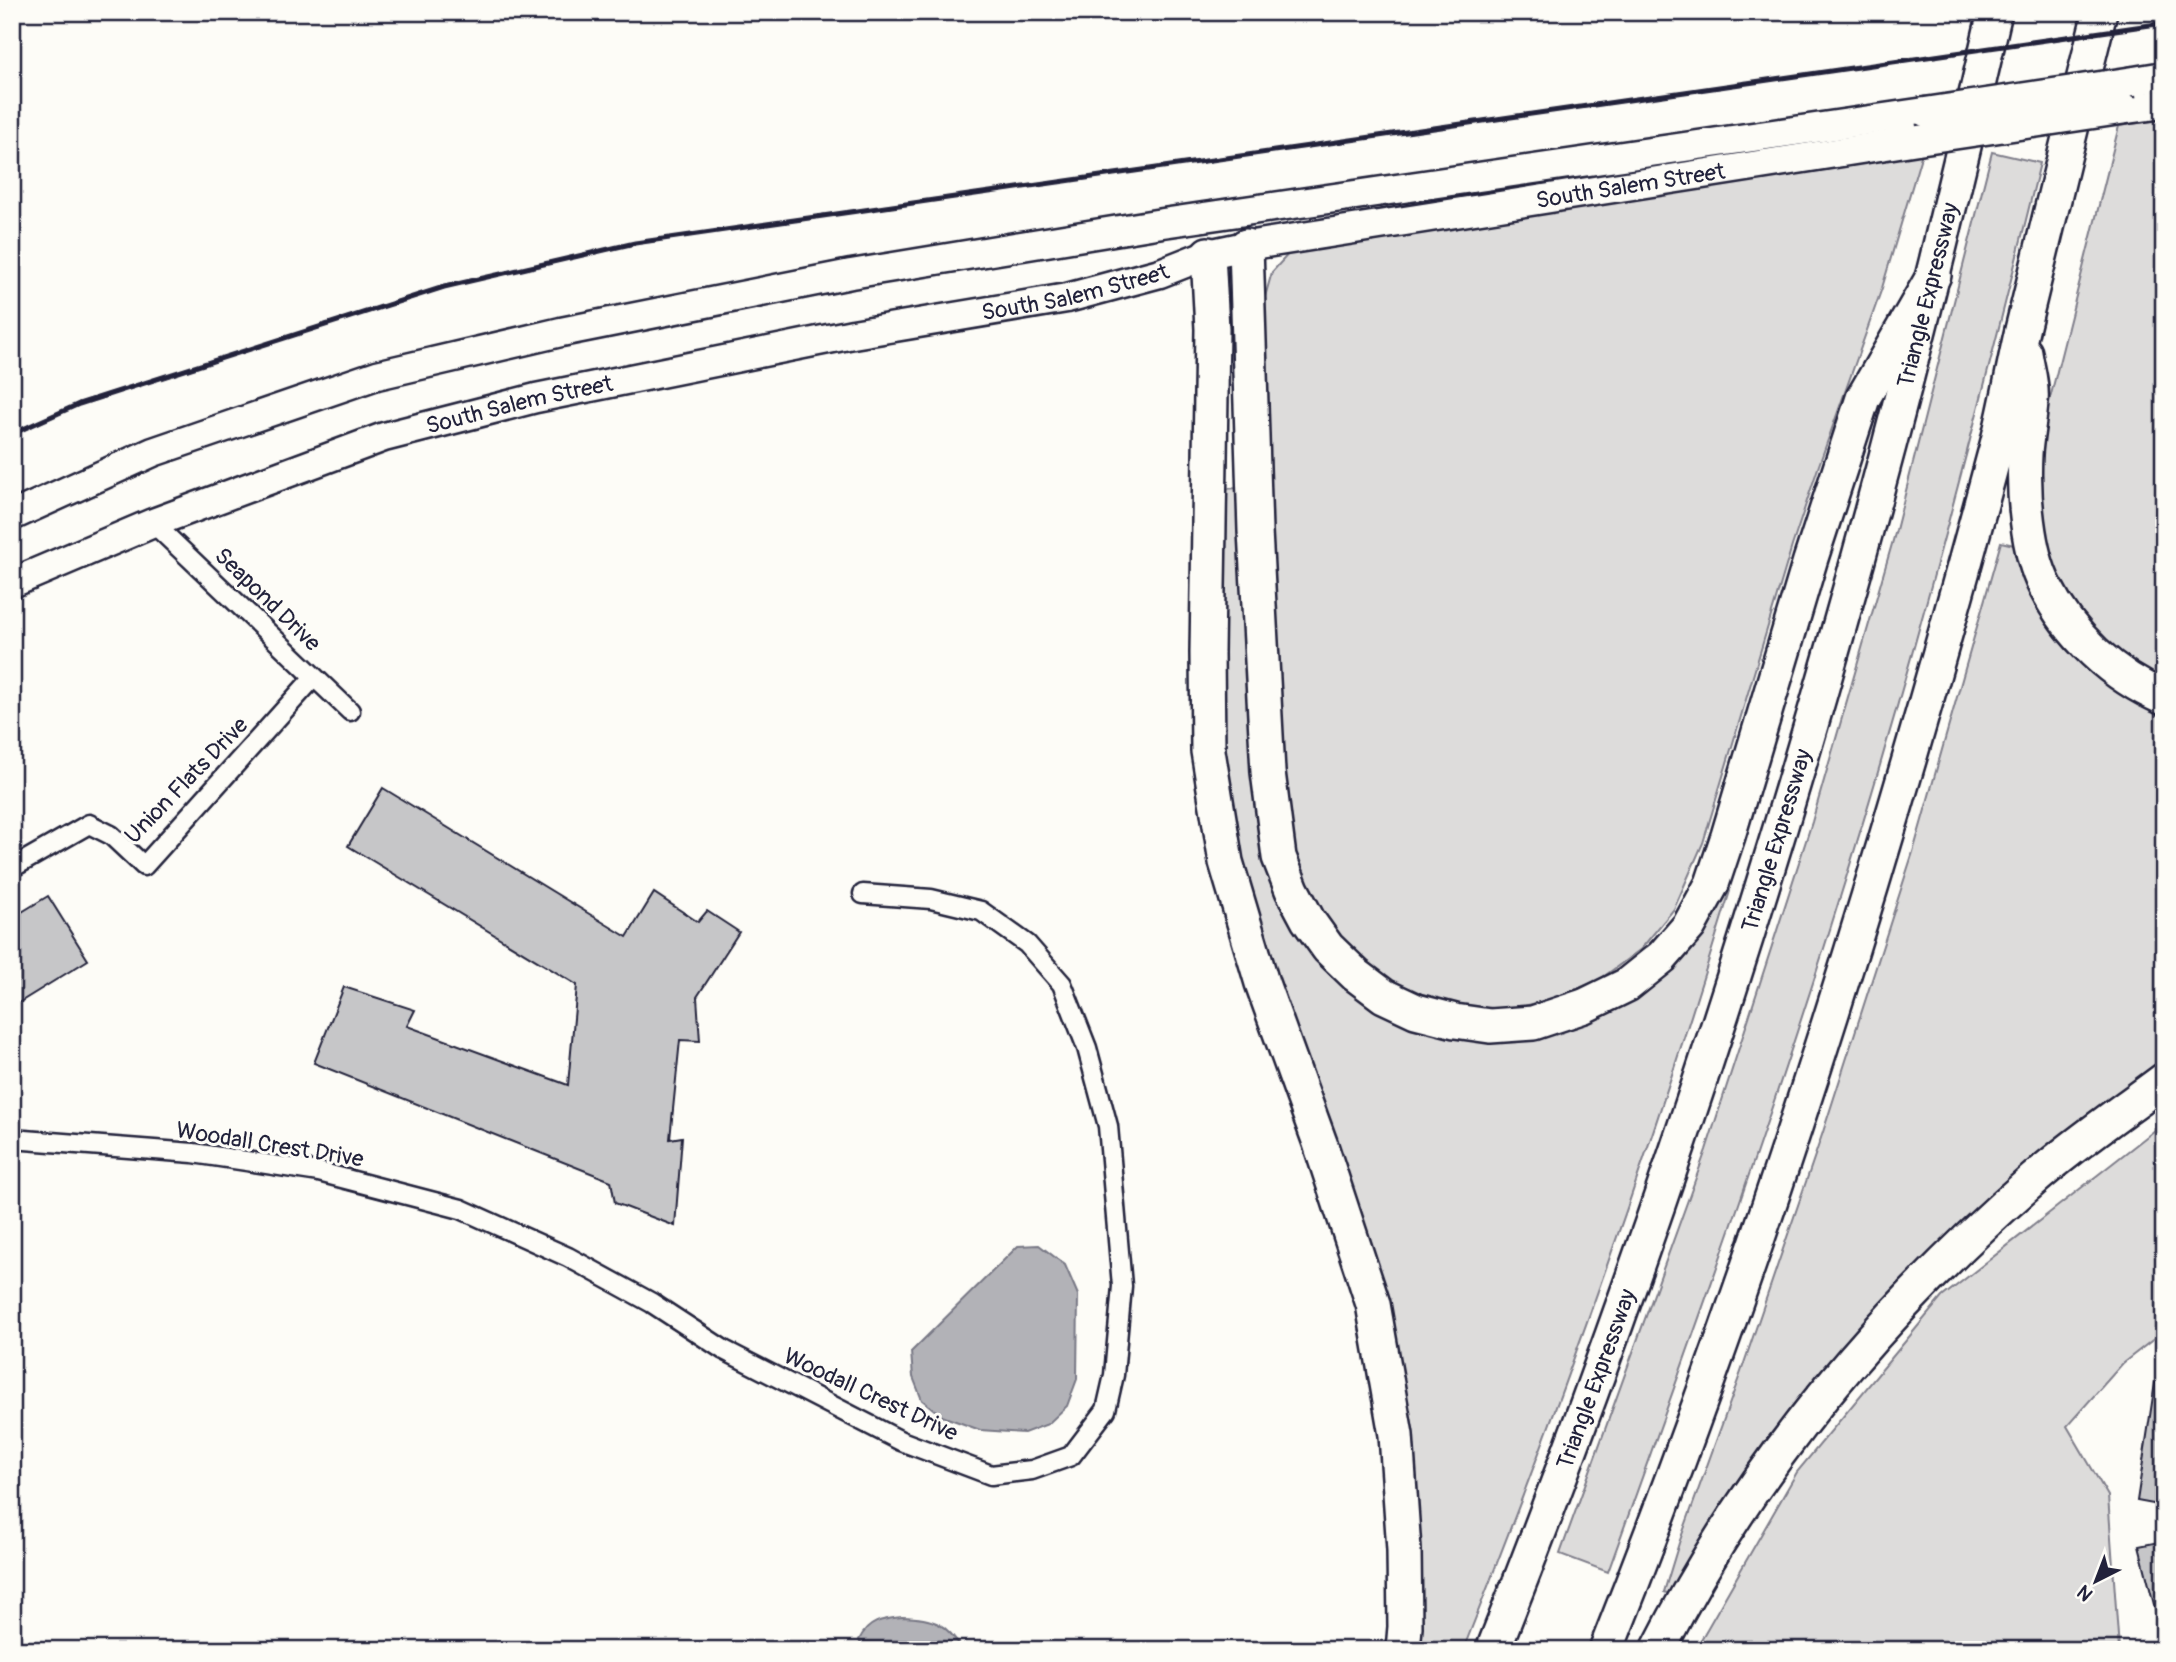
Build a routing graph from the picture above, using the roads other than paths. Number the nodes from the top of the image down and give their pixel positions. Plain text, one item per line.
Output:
1 (1995, 12) edge
2 (2100, 12) edge
3 (2164, 76) edge
4 (2164, 104) edge
5 (1242, 212) junction
6 (1206, 217) junction
7 (1246, 246) junction
8 (1208, 254) junction
9 (1934, 275) junction
10 (2021, 332) junction
11 (12, 516) edge
12 (153, 523) junction
13 (12, 583) edge
14 (314, 677) junction
15 (2164, 698) edge
16 (350, 711) dead end
17 (12, 869) edge
18 (863, 894) dead end
19 (2164, 1080) edge
20 (12, 1139) edge
21 (1403, 1650) edge
22 (1493, 1650) edge
23 (1606, 1650) edge
24 (1658, 1650) edge

1 - 9 highway, Triangle Expressway
2 - 10 highway
3 - 5 main road, South Salem Street, bridge
4 - 7 main road, South Salem Street, bridge
5 - 6 main road, South Salem Street
5 - 7 main road
6 - 8 main road
6 - 11 main road, South Salem Street
7 - 8 main road, South Salem Street
7 - 9 highway
8 - 12 main road, South Salem Street
8 - 21 highway
9 - 22 highway, Triangle Expressway
10 - 15 highway
10 - 23 highway
12 - 13 main road, South Salem Street
12 - 14 street, Seapond Drive
14 - 16 street, Seapond Drive
14 - 17 street, Union Flats Drive
18 - 20 street, Woodall Crest Drive
19 - 24 highway

